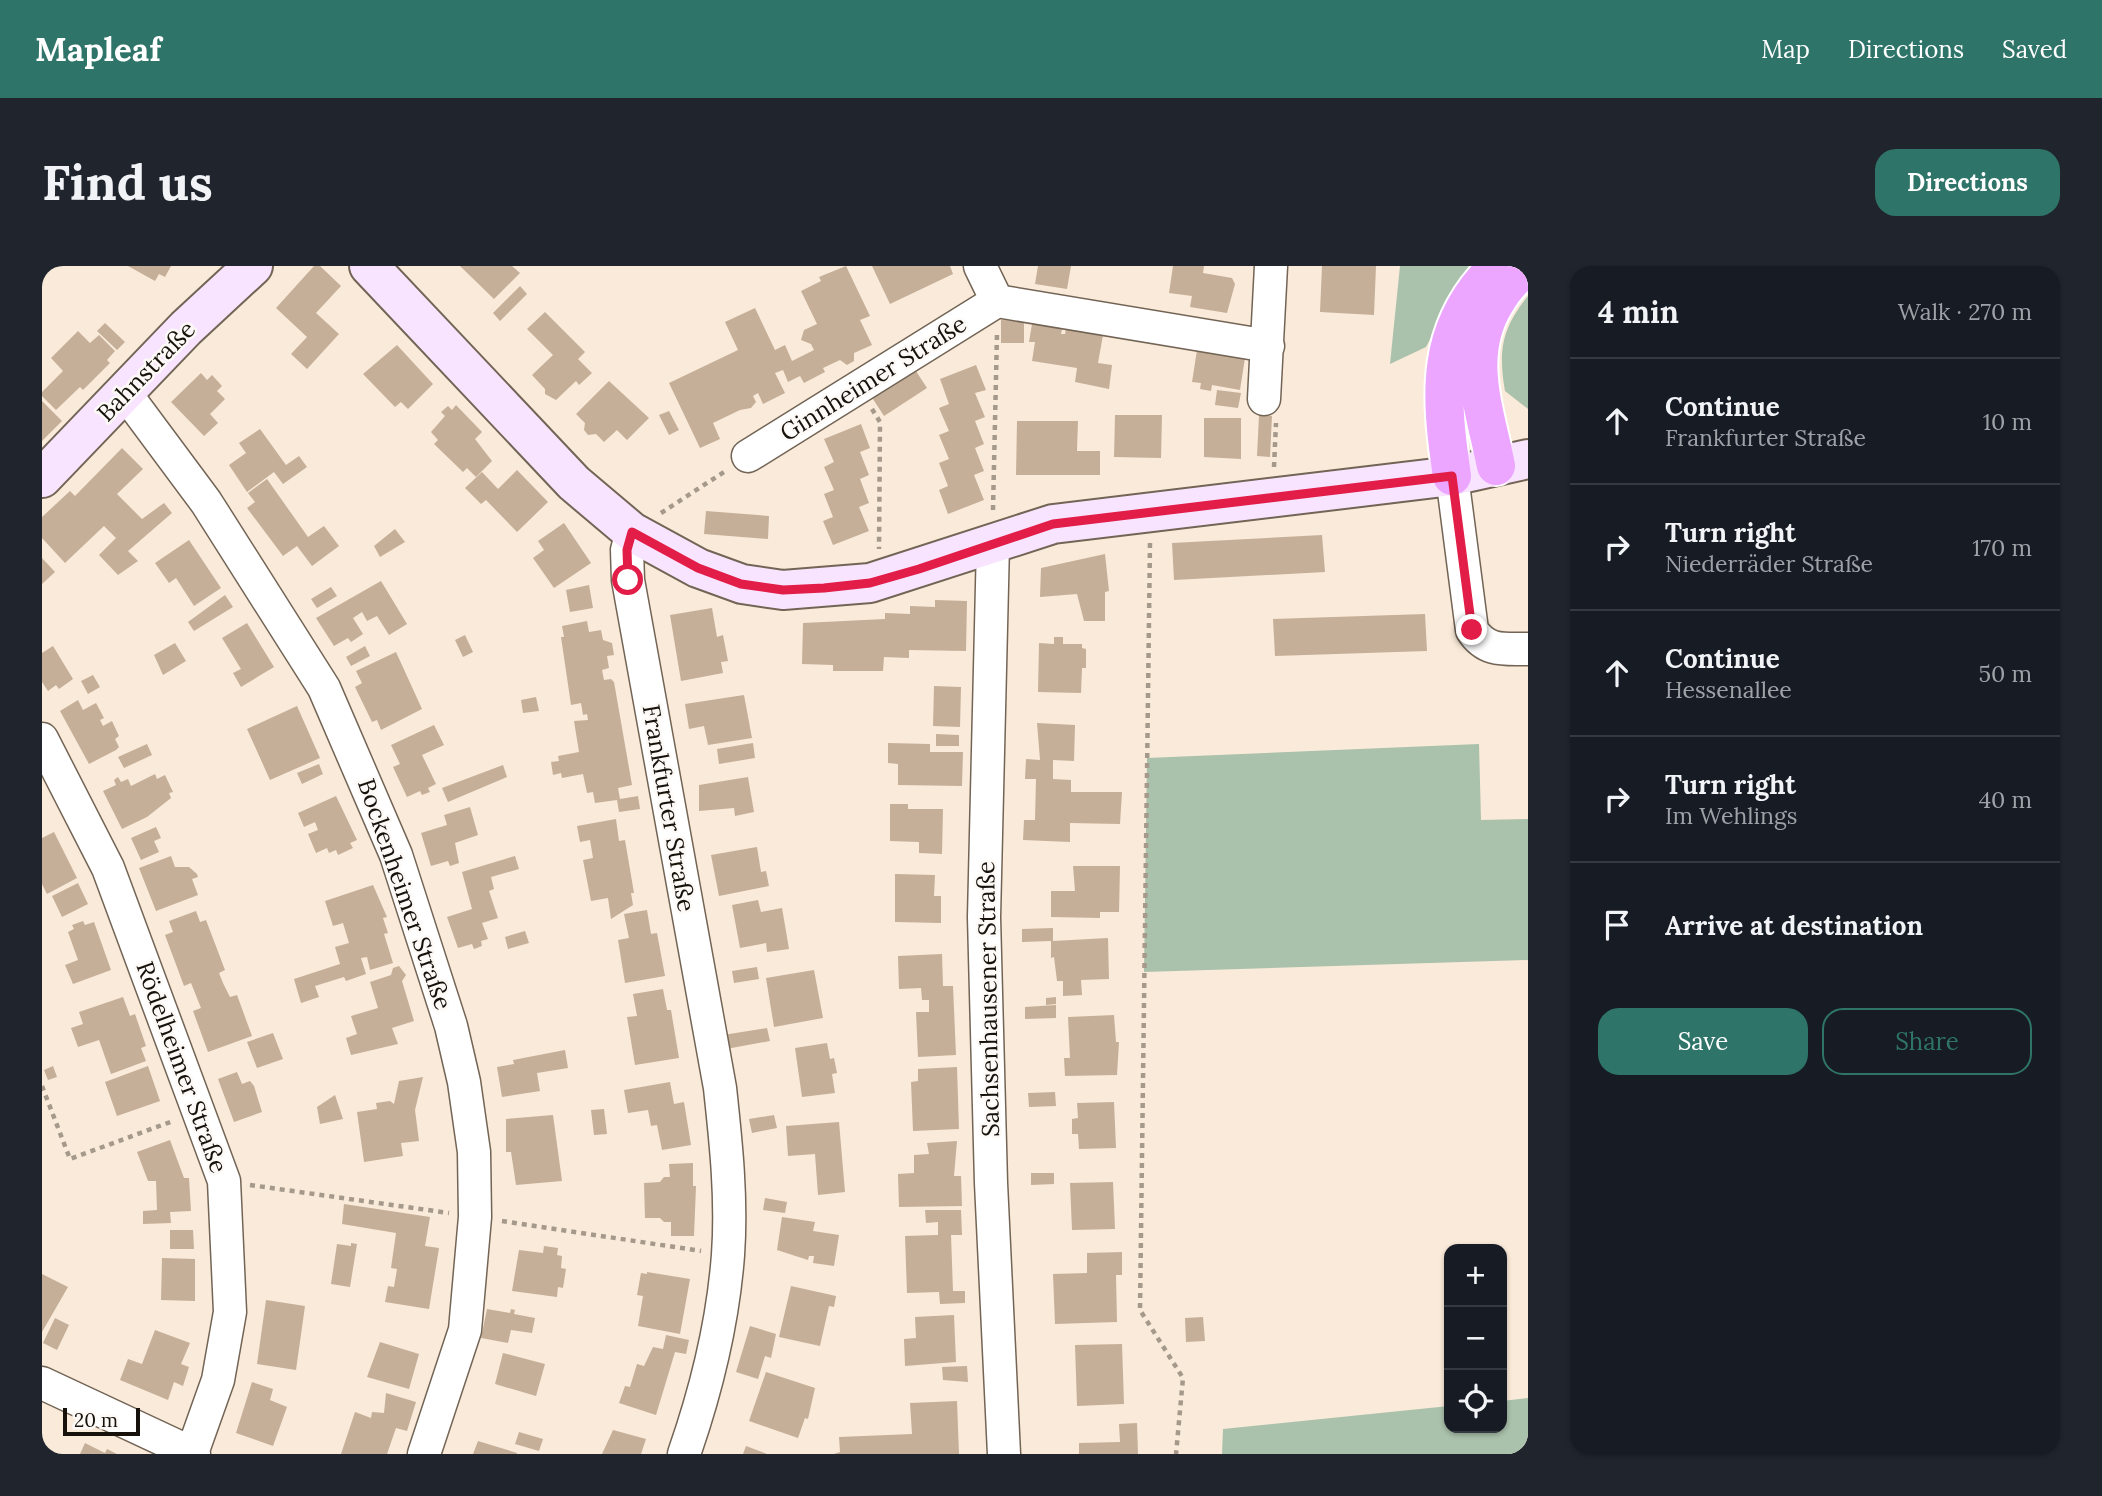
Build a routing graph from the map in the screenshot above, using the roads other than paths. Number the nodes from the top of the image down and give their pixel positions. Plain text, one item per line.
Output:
1 (253, 266) edge
2 (369, 266) edge
3 (980, 266) edge
4 (1271, 266) edge
5 (1498, 266) edge
6 (1528, 267) edge
7 (997, 301) junction
8 (1268, 346) junction
9 (125, 393) junction
10 (1264, 399) road end
11 (748, 456) road end
12 (1512, 462) edge
13 (1452, 476) junction
14 (42, 478) edge
15 (632, 532) junction
16 (993, 544) junction
17 (1528, 649) edge
18 (42, 739) edge
19 (42, 1382) edge
20 (193, 1454) edge
21 (424, 1454) edge
22 (684, 1454) edge
23 (1004, 1454) edge

1 - 9 street, Bahnstraße
2 - 15 street
3 - 7 street
4 - 8 street
5 - 13 highway
6 - 12 highway
7 - 8 street
7 - 11 street, Ginnheimer Straße
8 - 10 street
9 - 14 street, Bahnstraße
9 - 21 street, Bockenheimer Straße
12 - 13 street
13 - 16 street
13 - 17 street
15 - 16 street
15 - 22 street, Frankfurter Straße
16 - 23 street, Sachsenhausener Straße
18 - 20 street, Rödelheimer Straße
19 - 20 street

